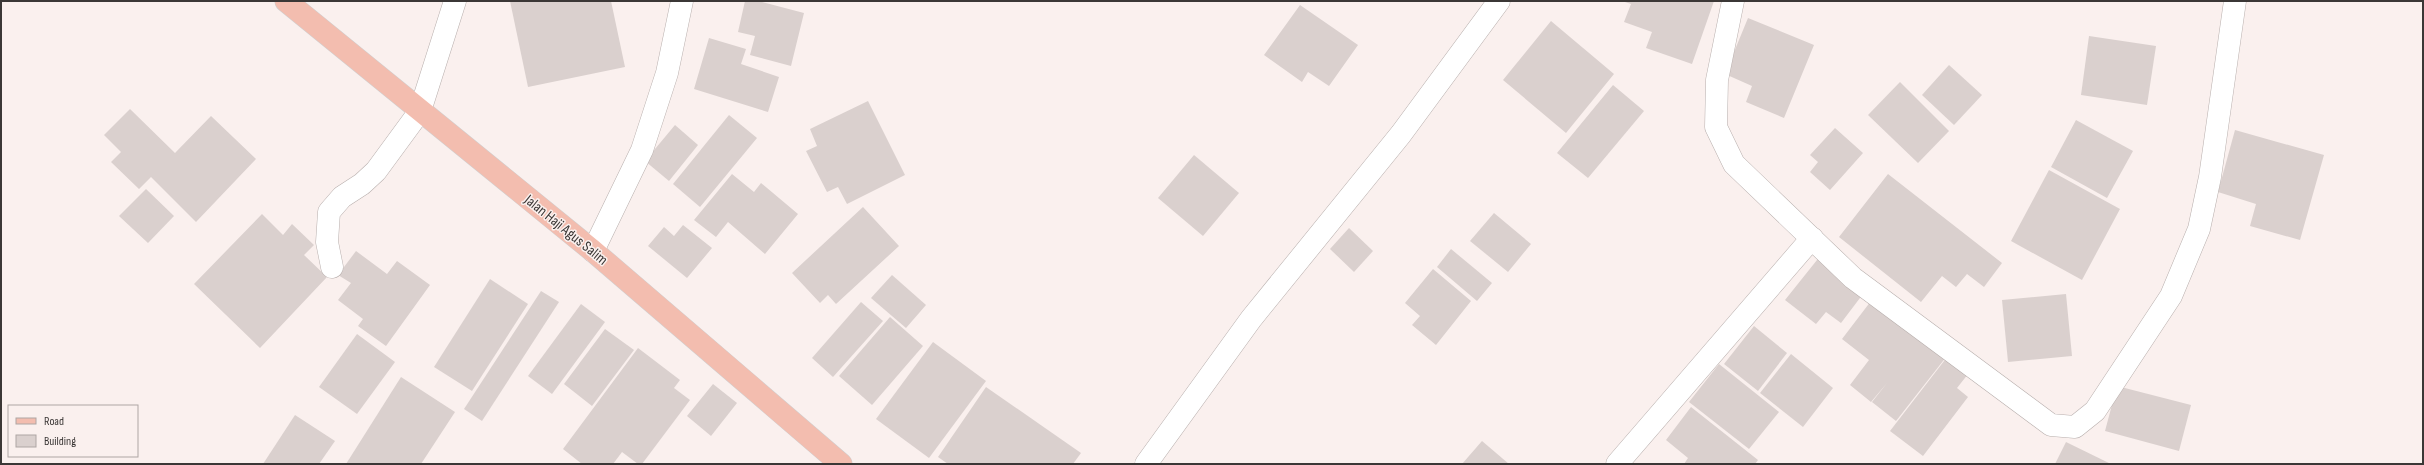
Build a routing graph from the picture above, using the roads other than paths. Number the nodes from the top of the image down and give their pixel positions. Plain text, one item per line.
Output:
1 (286, 1) edge
2 (455, 1) edge
3 (682, 1) edge
4 (1499, 1) edge
5 (1733, 1) edge
6 (2235, 1) edge
7 (420, 111) junction
8 (1812, 238) junction
9 (593, 251) junction
10 (332, 266) dead end
11 (841, 464) edge
12 (1146, 464) edge
13 (1617, 464) edge

1 - 7 main road, Jalan Haji Agus Salim
2 - 7 street
3 - 9 street
4 - 12 street
5 - 8 street
6 - 8 street
7 - 9 main road, Jalan Haji Agus Salim
7 - 10 street
8 - 13 street
9 - 11 main road, Jalan Haji Agus Salim

